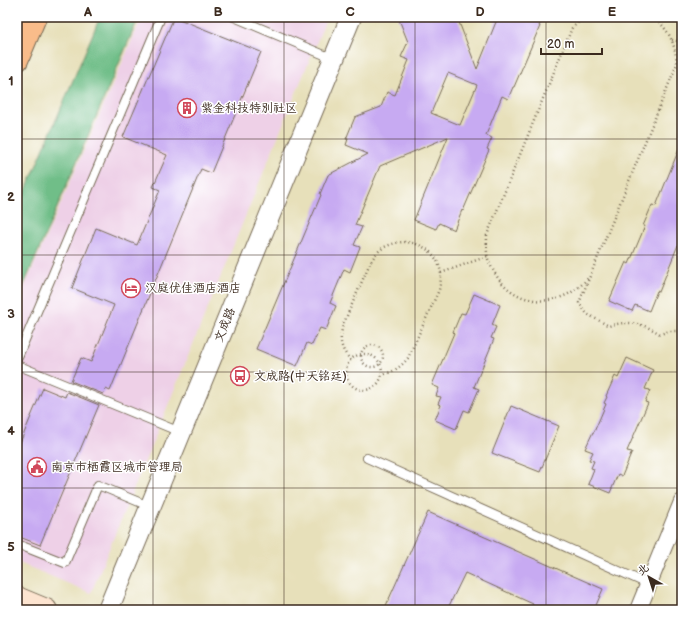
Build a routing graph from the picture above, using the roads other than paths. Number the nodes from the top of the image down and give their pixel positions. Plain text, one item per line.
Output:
1 (35, 17) edge
2 (161, 17) edge
3 (234, 17) edge
4 (351, 17) edge
5 (334, 59) junction
6 (17, 60) edge
7 (17, 359) edge
8 (17, 365) edge
9 (181, 432) junction
10 (367, 458) dead end
11 (682, 502) edge
12 (151, 507) junction
13 (17, 544) edge
14 (648, 584) junction
15 (17, 598) edge
16 (46, 610) edge
17 (108, 610) edge
18 (638, 610) edge

1 - 6 main road
2 - 7 lane
3 - 5 lane
4 - 5 street, 文成路
5 - 9 street, 文成路
8 - 9 lane
9 - 12 street, 文成路
10 - 14 lane
11 - 14 street
12 - 13 lane
12 - 17 street, 文成路
14 - 18 street
15 - 16 main road

